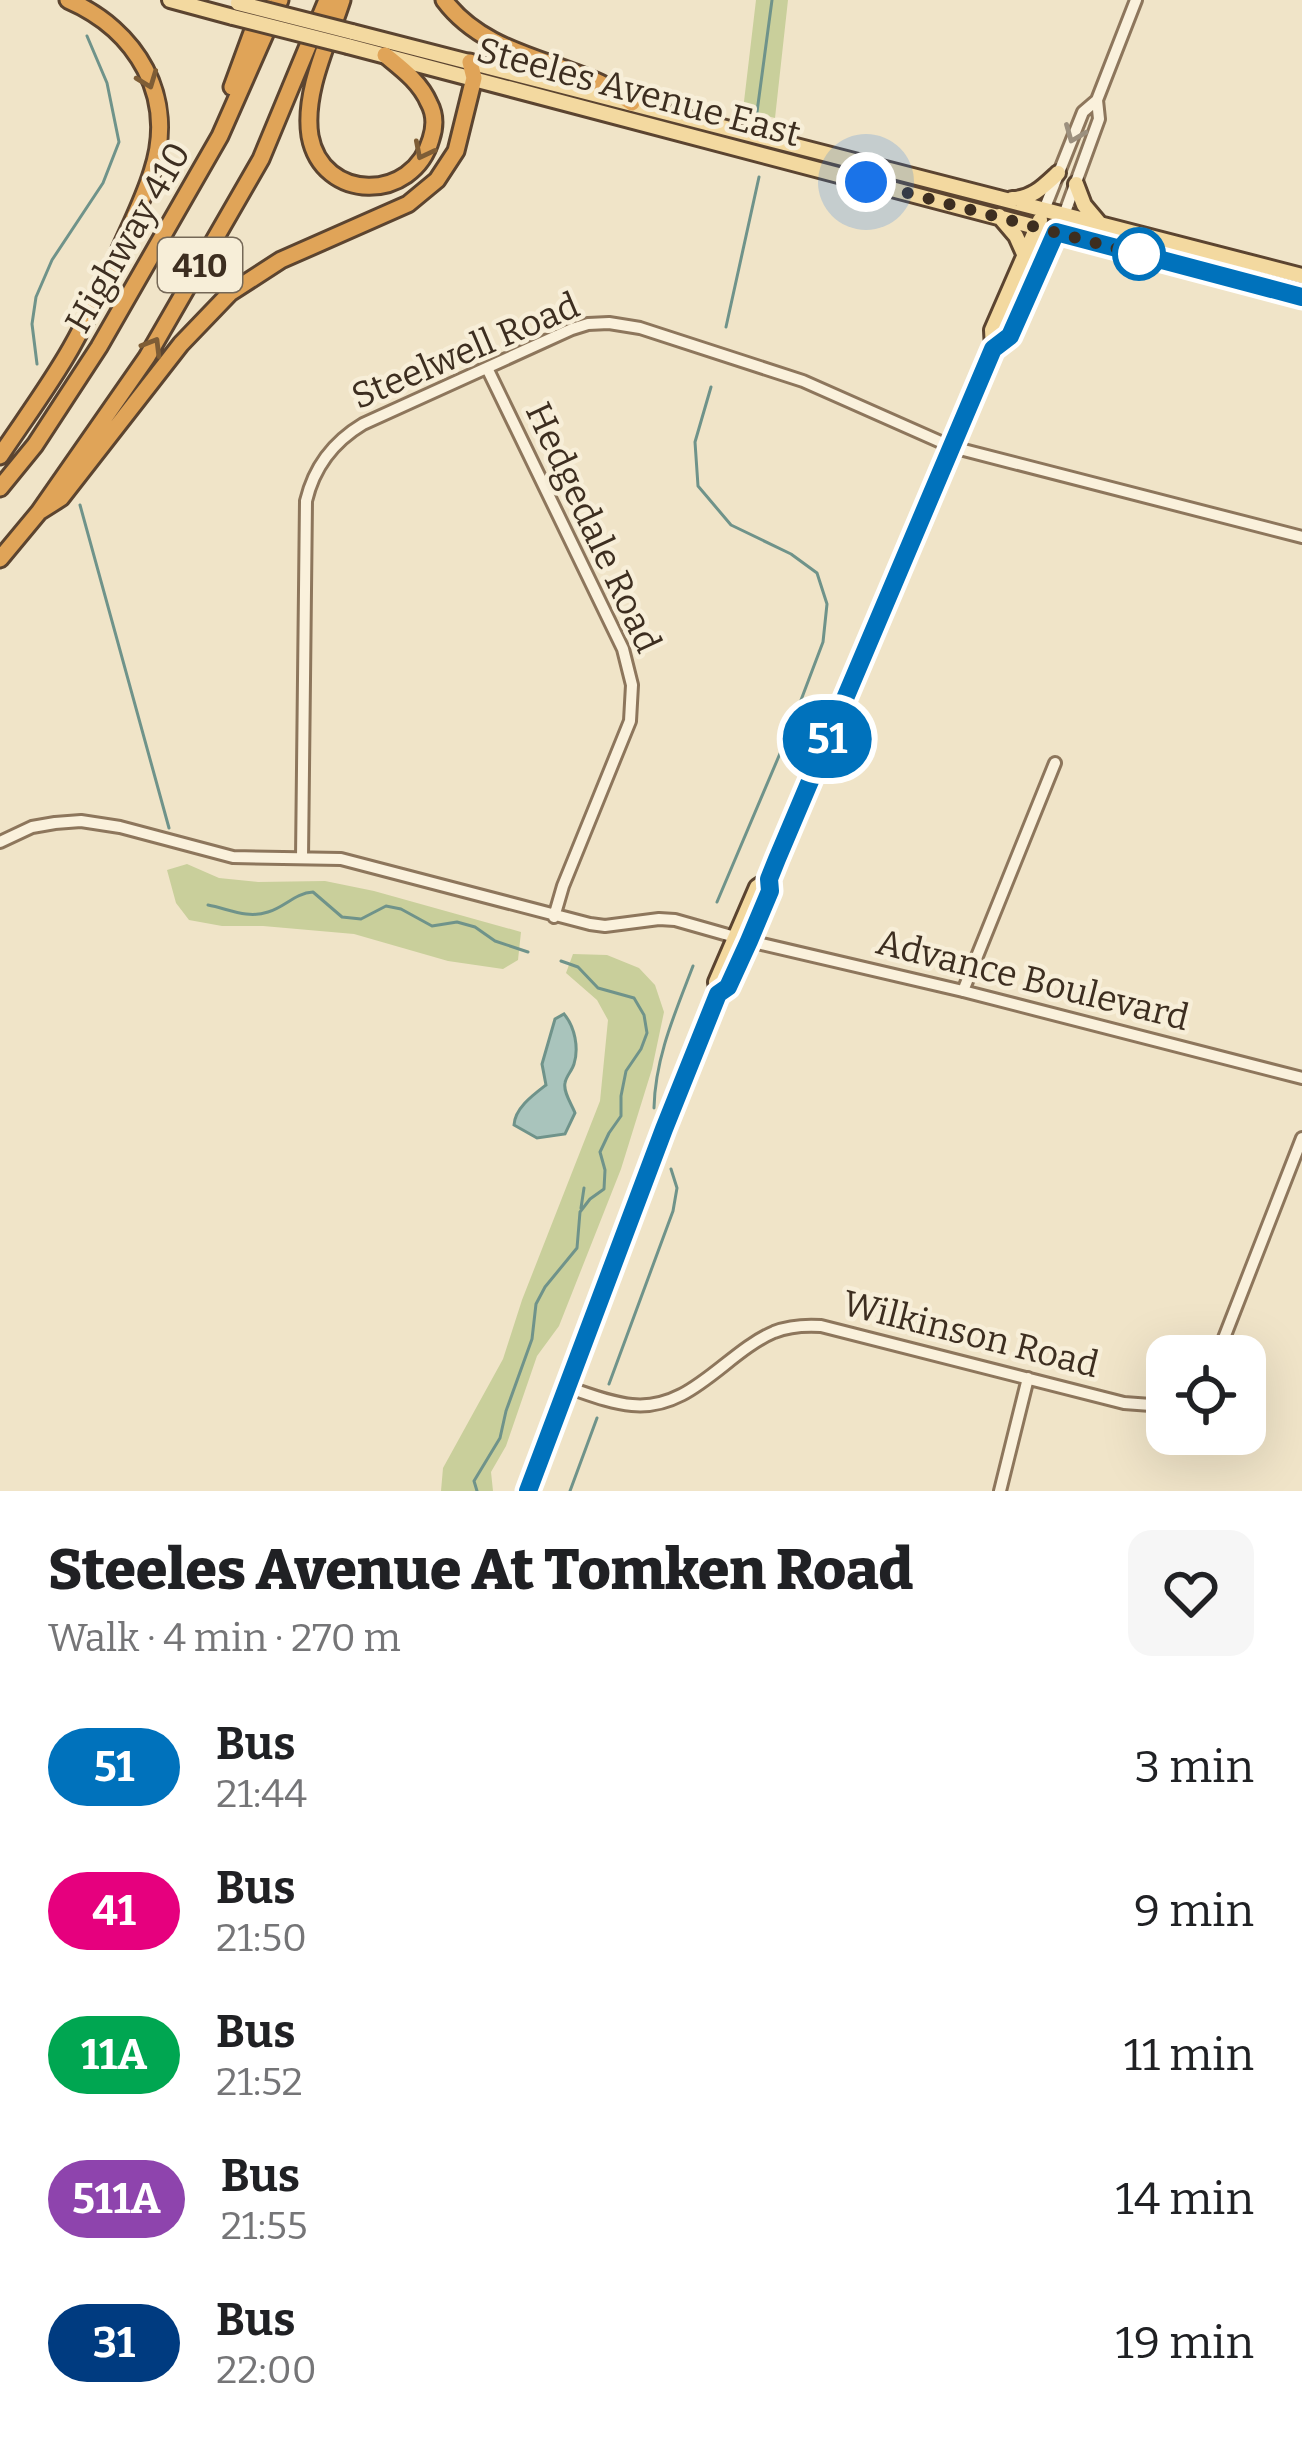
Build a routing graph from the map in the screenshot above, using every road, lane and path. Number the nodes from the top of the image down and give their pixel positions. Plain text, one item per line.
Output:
1 (68, 0) edge
2 (170, 0) edge
3 (264, 0) edge
4 (280, 0) edge
5 (327, 0) edge
6 (342, 0) edge
7 (444, 0) edge
8 (1136, 0) edge
9 (232, 7) edge
10 (350, 39) junction
11 (385, 56) junction
12 (472, 70) junction
13 (1096, 100) junction
14 (632, 103) junction
15 (220, 136) junction
16 (1058, 173) junction
17 (1076, 184) junction
18 (1004, 199) junction
19 (1044, 210) junction
20 (1064, 215) junction
21 (999, 216) junction
22 (1100, 224) junction
23 (1036, 226) junction
24 (1056, 232) junction
25 (1025, 256) junction
26 (1302, 276) edge
27 (1302, 297) edge
28 (993, 349) junction
29 (487, 368) junction
30 (952, 447) junction
31 (0, 456) edge
32 (0, 488) edge
33 (39, 512) junction
34 (1302, 537) edge
35 (0, 559) edge
36 (1055, 764) dead end
37 (0, 842) edge
38 (302, 858) junction
39 (554, 917) junction
40 (742, 939) junction
41 (964, 991) junction
42 (1302, 1078) edge
43 (1302, 1138) edge
44 (1224, 1335) edge
45 (1028, 1378) junction
46 (567, 1387) junction
47 (1146, 1404) edge
48 (528, 1491) edge
49 (1000, 1491) edge

1 -> 31 highway
2 - 9 main road, Steeles Avenue East
3 - 15 highway
4 - 15 highway, Highway 410 / 410
33 -> 5 highway, 410
11 -> 6 highway
7 - 14 highway
8 - 13 street
9 - 10 main road, Steeles Avenue East, bridge
10 - 11 main road, Steeles Avenue East
10 - 12 main road, Steeles Avenue East
11 - 12 main road, Steeles Avenue East
12 - 14 main road, Steeles Avenue East
12 - 21 main road, Steeles Avenue East
12 - 33 highway
13 -> 16 street
13 - 17 street
14 - 18 main road, Steeles Avenue East
15 - 32 highway, Highway 410 / 410
16 - 18 main road
16 - 19 street
17 - 20 street
17 - 22 main road
18 - 19 main road, Steeles Avenue East
19 - 20 main road, Steeles Avenue East
19 - 23 main road
20 - 22 main road, Steeles Avenue East
20 - 24 main road
21 - 23 main road, Steeles Avenue East
21 - 25 main road
22 - 26 main road, Steeles Avenue East
23 - 24 main road, Steeles Avenue East
23 - 25 main road
24 - 27 main road, Steeles Avenue East
24 - 28 main road
25 - 28 main road
28 - 30 main road
29 - 30 street, Steelwell Road
29 - 38 street, Steelwell Road
29 - 39 street, Hedgedale Road
30 - 34 street
30 - 40 main road
33 - 35 highway, 410
36 - 41 street
37 - 38 street, Advance Boulevard
38 - 39 street, Advance Boulevard
39 - 40 street, Advance Boulevard
40 - 41 street, Advance Boulevard
40 - 46 main road
41 - 42 street, Advance Boulevard
43 - 44 street
45 - 46 street, Wilkinson Road
45 - 47 street, Wilkinson Road
45 - 49 street
46 - 48 main road

